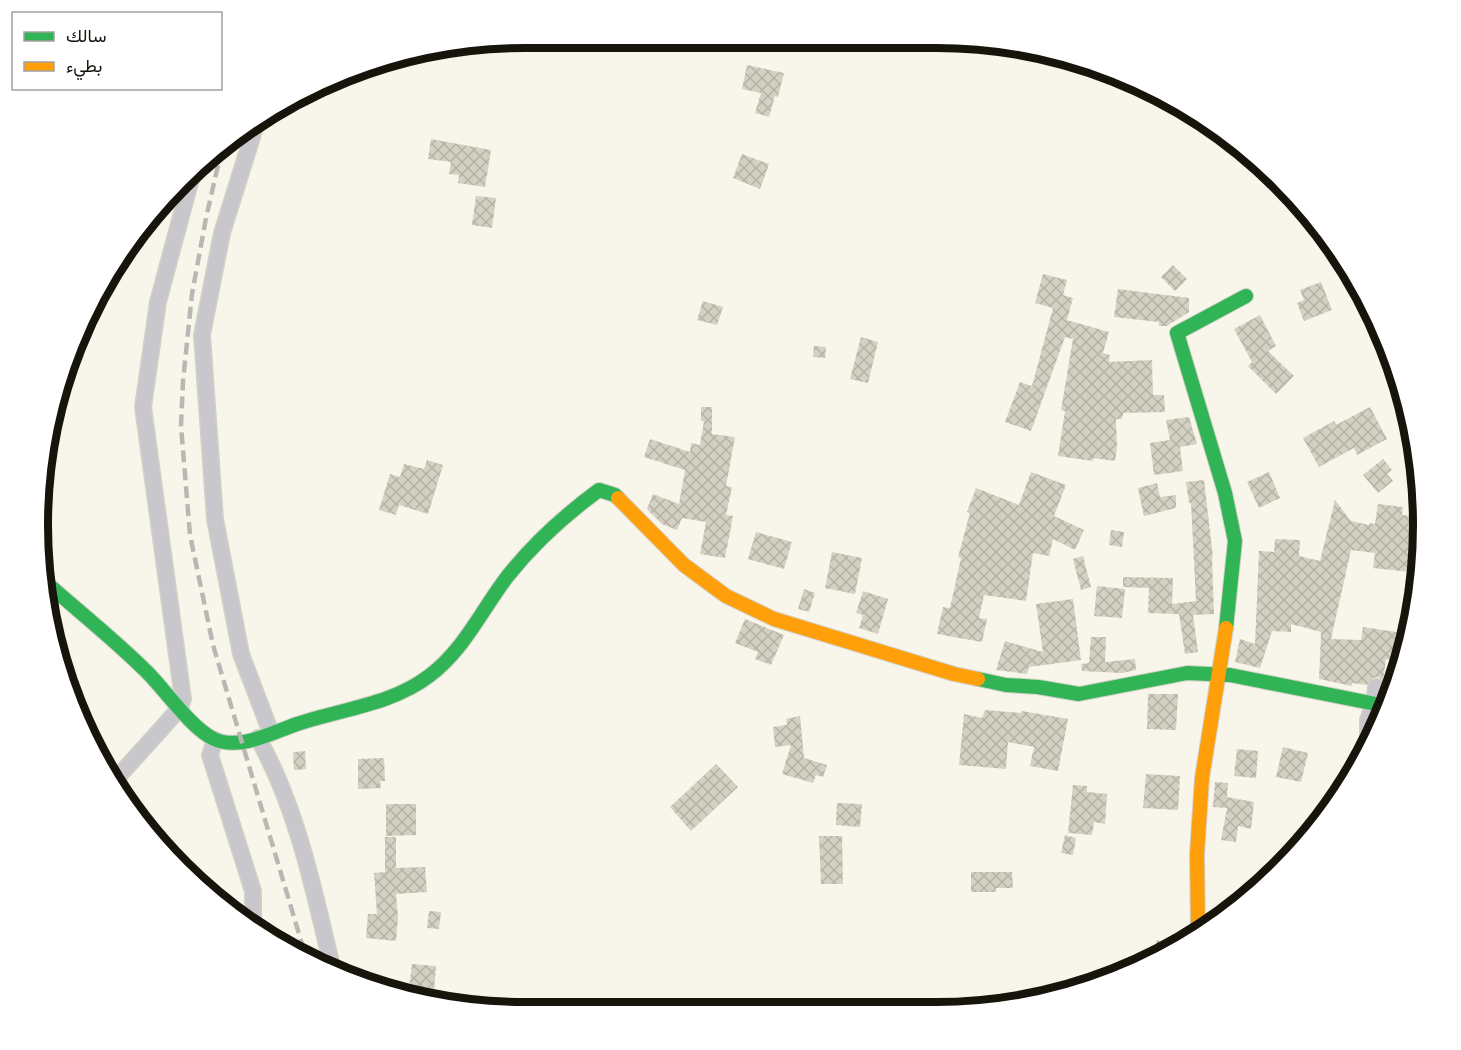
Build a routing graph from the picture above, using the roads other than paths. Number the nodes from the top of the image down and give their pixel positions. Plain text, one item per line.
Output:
1 (253, 133) edge
2 (188, 188) edge
3 (1246, 296) dead end
4 (52, 588) edge
5 (1220, 675) junction
6 (1376, 687) dead end
7 (1379, 702) edge
8 (1378, 705) edge
9 (180, 708) junction
10 (1376, 710) edge
11 (1368, 727) edge
12 (264, 736) junction
13 (215, 740) junction
14 (119, 776) edge
15 (253, 917) edge
16 (1198, 924) edge
17 (331, 961) edge

1 - 12 street
2 - 9 street
3 - 5 street
4 - 9 street
5 - 8 street
5 - 12 street
5 - 16 street
6 - 7 street
9 - 13 street
9 - 14 street
10 - 11 street
12 - 13 street
12 - 17 street
13 - 15 street

